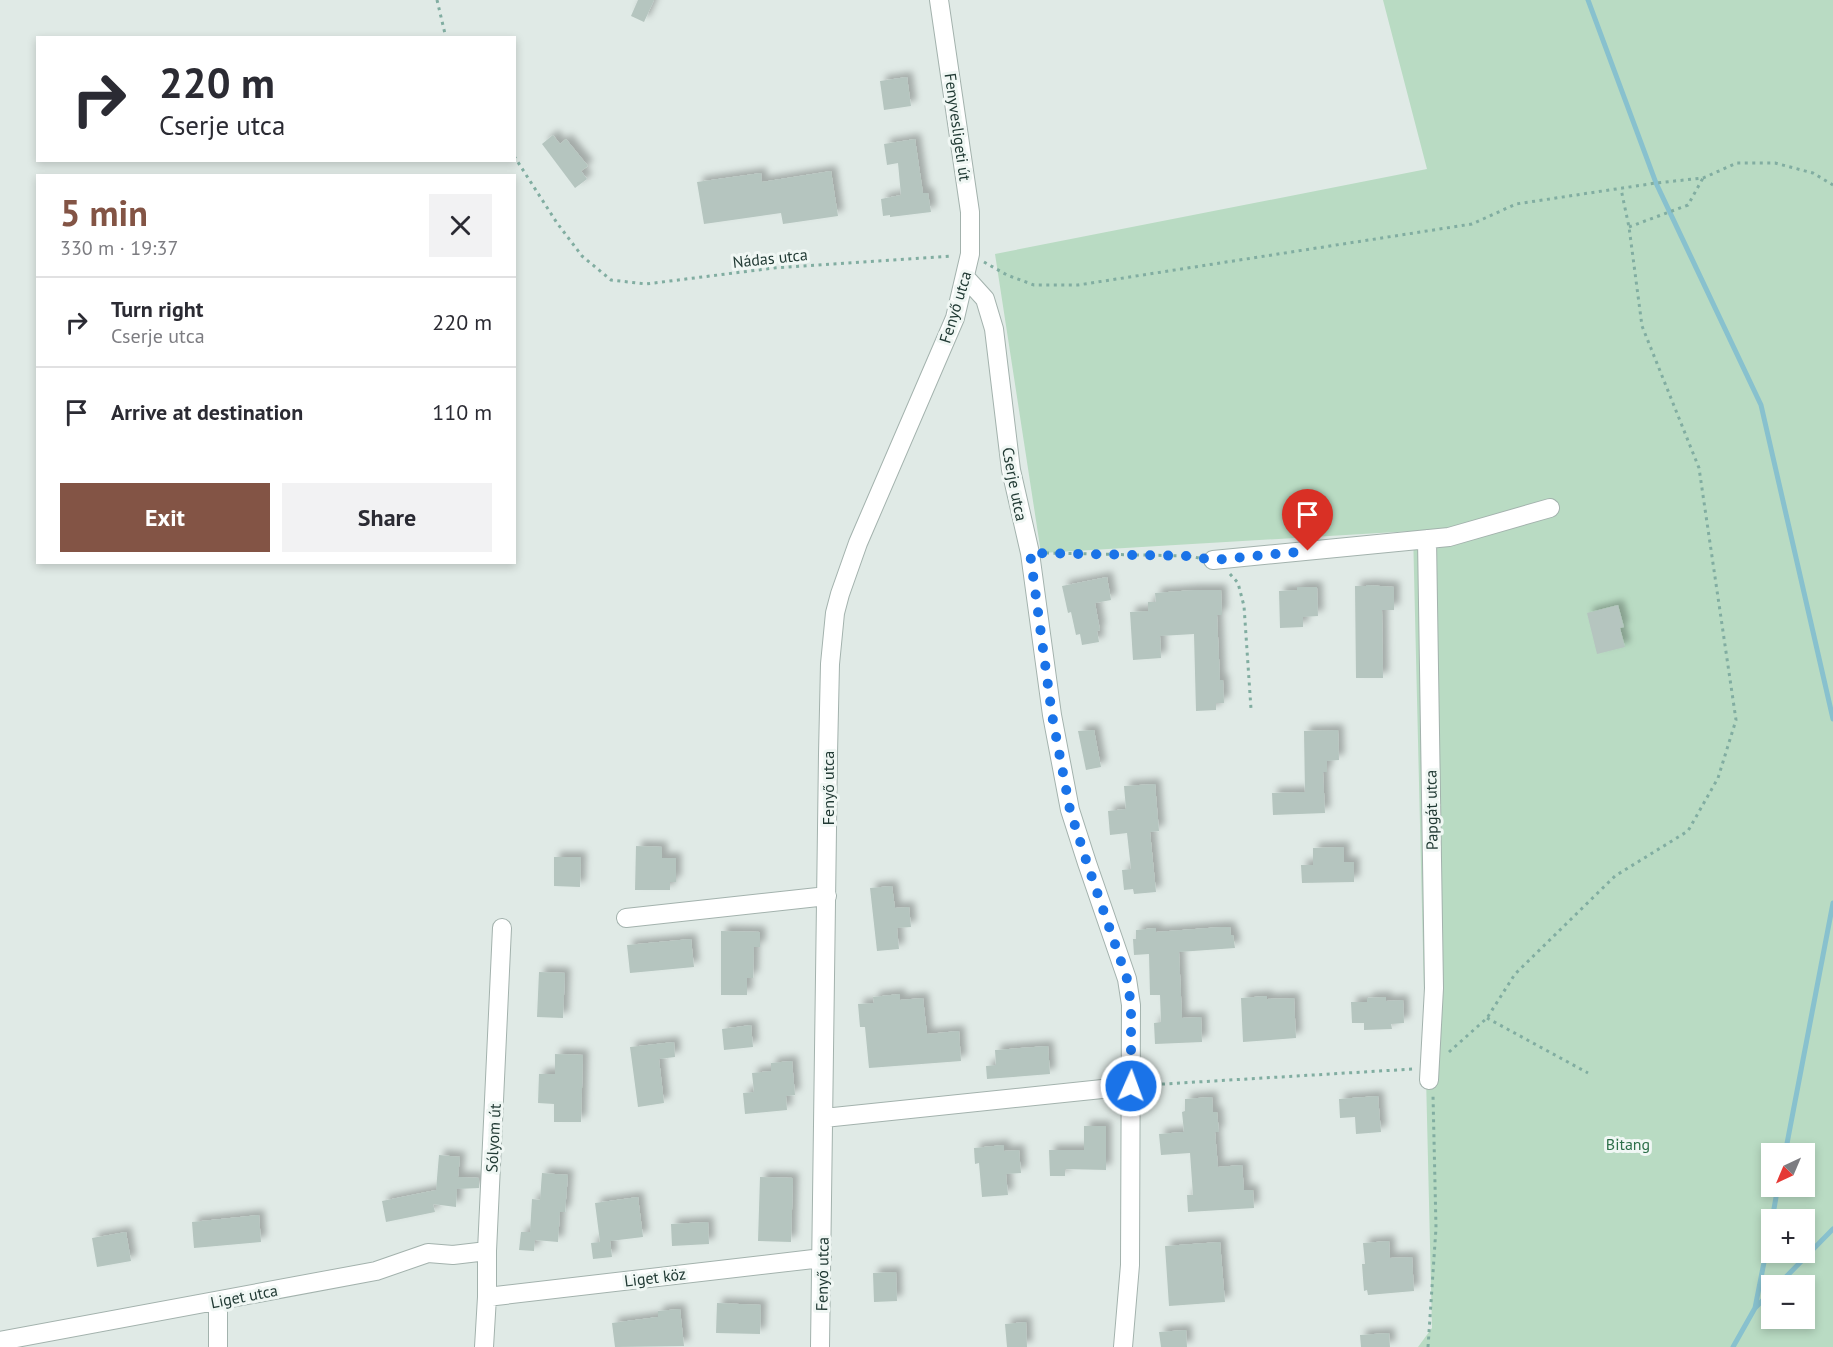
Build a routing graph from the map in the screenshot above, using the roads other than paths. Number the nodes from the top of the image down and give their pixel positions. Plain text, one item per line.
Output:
1 (939, 0) edge
2 (970, 254) joint
3 (966, 278) junction
4 (1550, 508) dead end
5 (1426, 539) junction
6 (1213, 560) road end
7 (827, 896) junction
8 (626, 918) dead end
9 (502, 928) dead end
10 (1429, 1075) road end
11 (1131, 1086) junction
12 (824, 1118) junction
13 (487, 1251) junction
14 (822, 1258) junction
15 (487, 1297) junction
16 (218, 1302) junction
17 (0, 1341) edge
18 (218, 1347) edge
19 (484, 1347) edge
20 (820, 1347) edge
21 (1123, 1347) edge

1 - 2 street, Fenyvesligeti út
2 - 3 street, Fenyő utca
3 - 7 street, Fenyő utca
3 - 11 street, Cserje utca
4 - 5 street
5 - 6 street
5 - 10 street, Papgát utca
7 - 8 street
7 - 12 street, Fenyő utca
9 - 13 street, Sólyom út
11 - 12 street
11 - 21 street, Cserje utca
12 - 14 street, Fenyő utca
13 - 15 street, Sólyom út
13 - 16 street, Liget utca
14 - 15 street, Liget köz
14 - 20 street, Fenyő utca
15 - 19 street, Sólyom út
16 - 17 street, Liget utca
16 - 18 street

